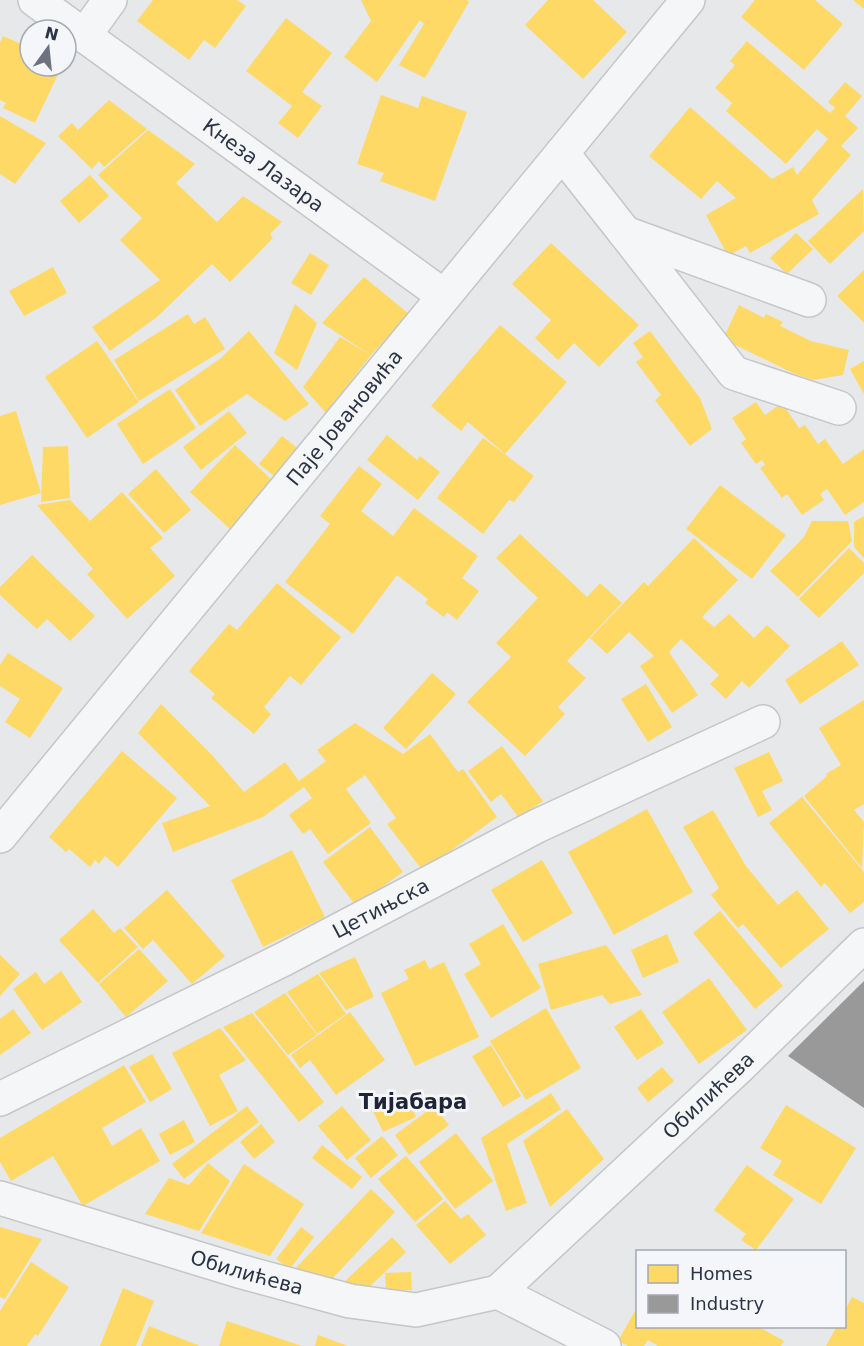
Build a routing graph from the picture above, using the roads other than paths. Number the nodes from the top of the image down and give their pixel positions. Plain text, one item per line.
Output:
1 (35, 0) edge
2 (110, 0) edge
3 (688, 0) edge
4 (84, 36) junction
5 (562, 153) junction
6 (625, 232) junction
7 (444, 296) junction
8 (809, 300) dead end
9 (839, 408) dead end
10 (763, 722) dead end
11 (0, 836) edge
12 (864, 945) edge
13 (0, 1099) edge
14 (0, 1198) edge
15 (498, 1292) junction
16 (604, 1346) edge

1 - 4 street, Кнеза Лазара
2 - 4 street
3 - 5 street, Паје Јовановића
4 - 7 street, Кнеза Лазара
5 - 6 street
5 - 7 street, Паје Јовановића
6 - 8 street
6 - 9 street
7 - 11 street, Паје Јовановића
10 - 13 street, Цетињска
12 - 15 street, Обилићева
14 - 15 street, Обилићева
15 - 16 street

